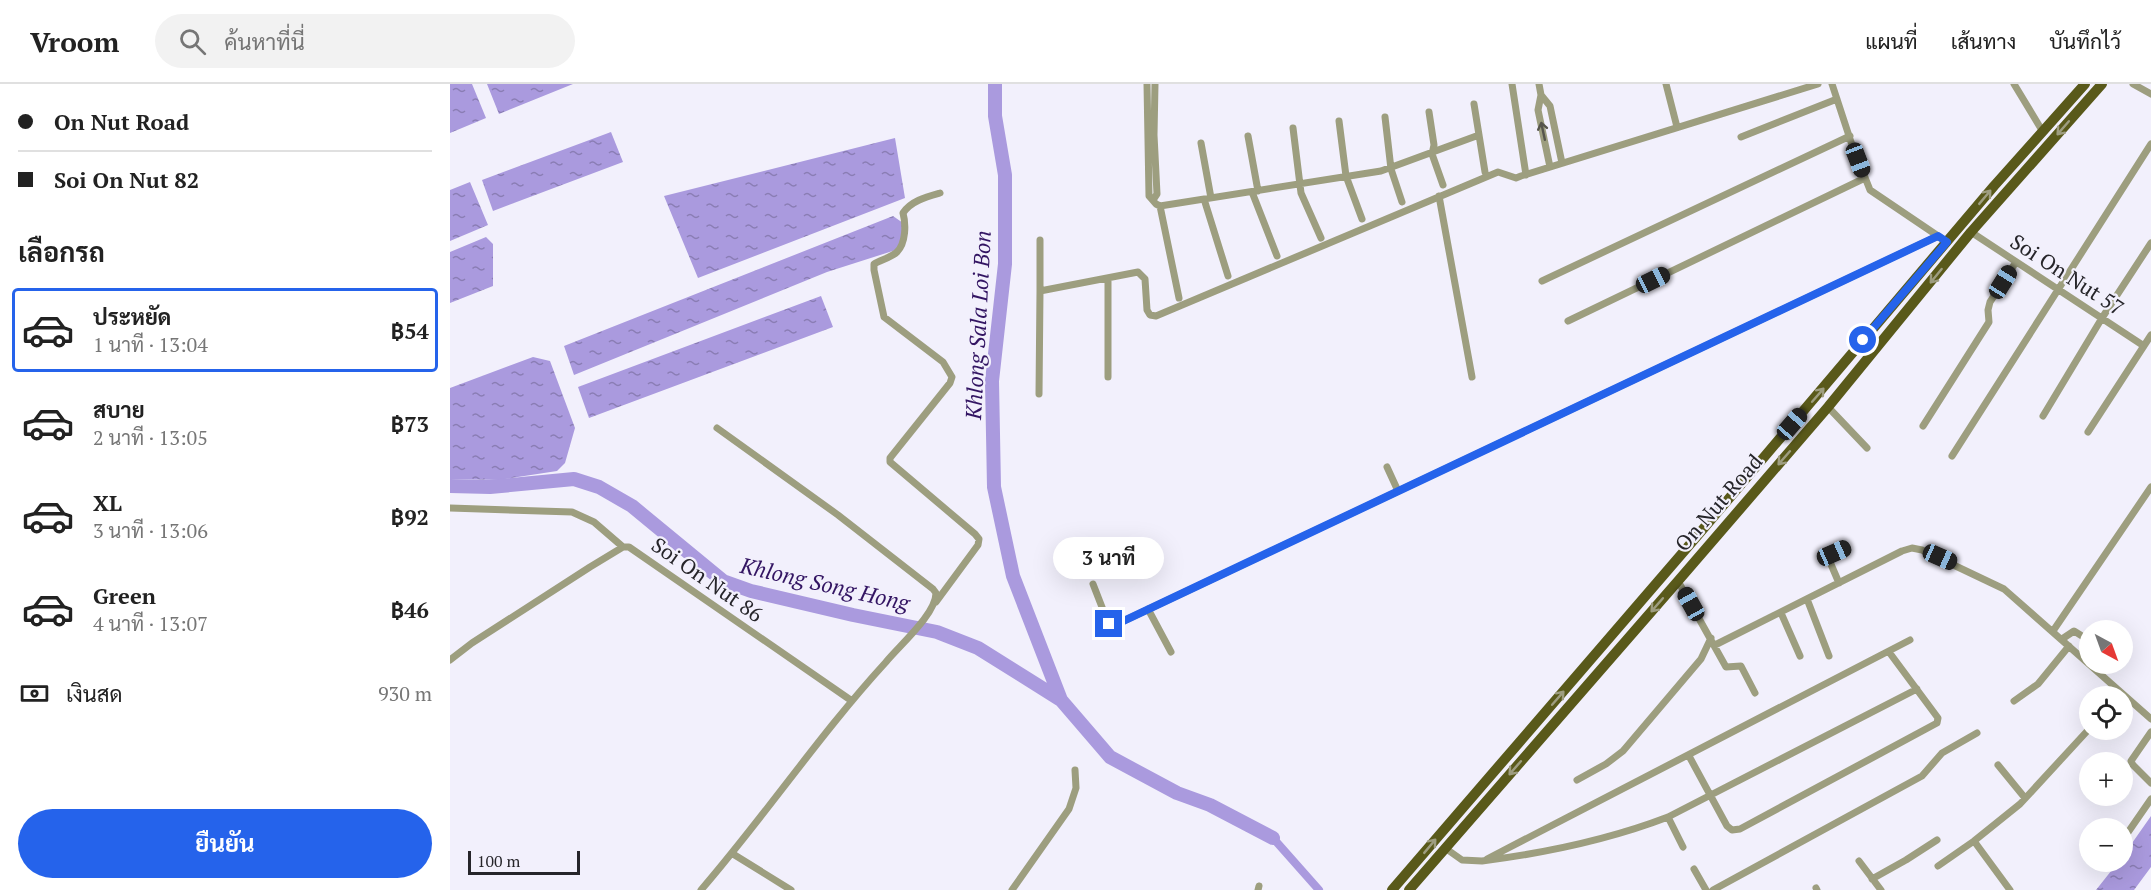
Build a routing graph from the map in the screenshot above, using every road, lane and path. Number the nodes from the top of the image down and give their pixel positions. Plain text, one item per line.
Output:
1 (1147, 84) edge
2 (1155, 84) edge
3 (1512, 84) edge
4 (1539, 84) edge
5 (1666, 84) edge
6 (1818, 84) edge
7 (1832, 84) edge
8 (2014, 84) edge
9 (2085, 84) edge
10 (2102, 84) edge
11 (2133, 84) edge
12 (2151, 94) edge
13 (1541, 95) junction
14 (1837, 99) junction
15 (1473, 104) dead end
16 (1429, 112) dead end
17 (1384, 117) dead end
18 (1339, 121) dead end
19 (1677, 127) junction
20 (1293, 128) dead end
21 (2043, 132) junction
22 (1479, 135) junction
23 (1248, 136) dead end
24 (1850, 136) junction
25 (1741, 137) dead end
26 (1201, 143) dead end
27 (2151, 144) edge
28 (1432, 154) junction
29 (2148, 155) edge
30 (1562, 163) junction
31 (1550, 167) junction
32 (1391, 168) junction
33 (1485, 172) dead end
34 (1526, 175) junction
35 (1346, 176) junction
36 (1865, 178) junction
37 (1300, 183) junction
38 (1443, 185) dead end
39 (1255, 191) junction
40 (940, 193) dead end
41 (1439, 196) junction
42 (1207, 198) junction
43 (1153, 200) junction
44 (1402, 202) dead end
45 (1160, 206) junction
46 (1362, 219) dead end
47 (1971, 232) junction
48 (1321, 238) dead end
49 (1942, 239) junction
50 (1040, 240) dead end
51 (2151, 243) edge
52 (1277, 256) dead end
53 (2016, 262) junction
54 (1228, 276) dead end
55 (1108, 279) junction
56 (1542, 281) dead end
57 (2058, 289) junction
58 (1041, 291) junction
59 (1179, 298) dead end
60 (2102, 318) junction
61 (1568, 321) dead end
62 (2151, 335) edge
63 (2144, 346) junction
64 (1108, 377) dead end
65 (1472, 377) dead end
66 (1039, 394) dead end
67 (1828, 407) junction
68 (2043, 416) dead end
69 (1923, 426) dead end
70 (717, 428) dead end
71 (2088, 432) dead end
72 (1867, 448) dead end
73 (1952, 456) dead end
74 (1387, 467) dead end
75 (2151, 487) edge
76 (1398, 491) junction
77 (450, 508) edge
78 (1698, 535) junction
79 (1709, 545) junction
80 (623, 547) junction
81 (1846, 548) dead end
82 (1678, 581) junction
83 (1839, 583) junction
84 (1093, 584) dead end
85 (1807, 599) junction
86 (935, 604) junction
87 (1148, 609) junction
88 (1781, 613) junction
89 (2053, 631) junction
90 (2079, 634) edge
91 (2062, 639) junction
92 (1910, 640) dead end
93 (1713, 642) junction
94 (2068, 646) junction
95 (1171, 652) dead end
96 (1889, 652) junction
97 (1800, 656) dead end
98 (1829, 656) dead end
99 (450, 660) edge
100 (2110, 686) edge
101 (1917, 689) junction
102 (1755, 693) dead end
103 (852, 701) junction
104 (2014, 701) dead end
105 (2133, 705) edge
106 (2151, 719) edge
107 (2151, 732) edge
108 (1977, 733) dead end
109 (2079, 740) edge
110 (1689, 756) junction
111 (1998, 765) dead end
112 (1076, 770) dead end
113 (1577, 780) dead end
114 (2151, 783) edge
115 (1710, 796) junction
116 (2151, 799) edge
117 (2023, 800) junction
118 (1668, 817) junction
119 (2133, 825) edge
120 (1937, 840) dead end
121 (1974, 842) junction
122 (1683, 847) dead end
123 (1445, 848) junction
124 (733, 854) junction
125 (1482, 861) junction
126 (1859, 861) dead end
127 (1938, 866) dead end
128 (1694, 869) dead end
129 (1872, 879) junction
130 (701, 890) edge
131 (791, 890) edge
132 (1012, 890) edge
133 (1392, 890) edge
134 (1409, 890) edge
135 (1706, 890) edge
136 (1713, 890) edge
137 (1881, 890) edge
138 (2010, 890) edge

1 - 43 street
2 - 43 street
3 - 34 street
4 - 13 street
5 - 19 street
6 - 19 street
7 - 14 street
8 - 21 street
9 - 21 main road, On Nut Road
10 -> 47 main road, On Nut Road
11 - 12 street
13 - 30 street
31 -> 13 street
14 - 24 street
14 - 25 street
15 - 22 street
16 - 28 street
17 - 32 street
18 - 35 street
19 - 30 street
20 - 37 street
49 -> 21 main road, On Nut Road
22 - 28 street
22 - 33 street
23 - 39 street
24 - 36 street
24 - 56 street
26 - 42 street
27 - 29 street
28 - 32 street
28 - 38 street
29 - 57 street
30 - 31 street
31 - 34 street
32 - 35 street
32 - 44 street
34 - 41 street
35 - 37 street
35 - 46 street
36 - 49 street
36 - 61 street
37 - 39 street
37 - 48 street
39 - 42 street
39 - 52 street
40 - 86 street
41 - 55 street
41 - 65 street
42 - 45 street
42 - 54 street
43 - 45 street
45 - 59 street
47 - 53 street, Soi On Nut 57
47 -> 67 main road, On Nut Road
49 - 76 street
78 -> 49 main road, On Nut Road
50 - 58 street
51 - 60 street
53 - 57 street, Soi On Nut 57
53 - 69 street
55 - 58 street
55 - 64 street
57 - 60 street, Soi On Nut 57
57 - 73 street
58 - 66 street
60 - 63 street, Soi On Nut 57
60 - 68 street
62 - 63 street
63 - 71 street
67 - 72 street
67 -> 79 main road, On Nut Road
70 - 86 street
74 - 76 street
75 - 89 street
76 - 87 street
77 - 80 street
78 - 79 main road
133 -> 78 main road, On Nut Road
79 - 82 main road, On Nut Road
80 - 99 street, Soi On Nut 86
80 - 103 street, Soi On Nut 86
81 - 83 street
82 - 93 street
82 -> 123 main road, On Nut Road
83 - 85 street
83 - 89 street
84 - 87 street
85 - 88 street
85 - 98 street
86 - 103 street
87 - 95 street
88 - 93 street
88 - 97 street
89 - 91 street
90 - 91 street
91 - 94 street
92 - 96 street
93 - 102 street
93 - 113 street
94 - 100 street
94 - 104 street
96 - 101 street
96 - 110 street
101 - 115 street
101 - 115 street
103 - 124 street
105 - 106 street
107 - 114 street
108 - 136 street
109 - 117 street
110 - 115 street
110 - 125 street
111 - 117 street
112 - 132 street
115 - 118 street
116 - 119 street
117 - 121 street
118 - 122 street
118 - 125 street
120 - 129 street
121 - 127 street
121 - 138 street
123 - 125 street
123 - 134 main road, On Nut Road
124 - 130 street
124 - 131 street
126 - 129 street
128 - 135 street
129 - 137 street

